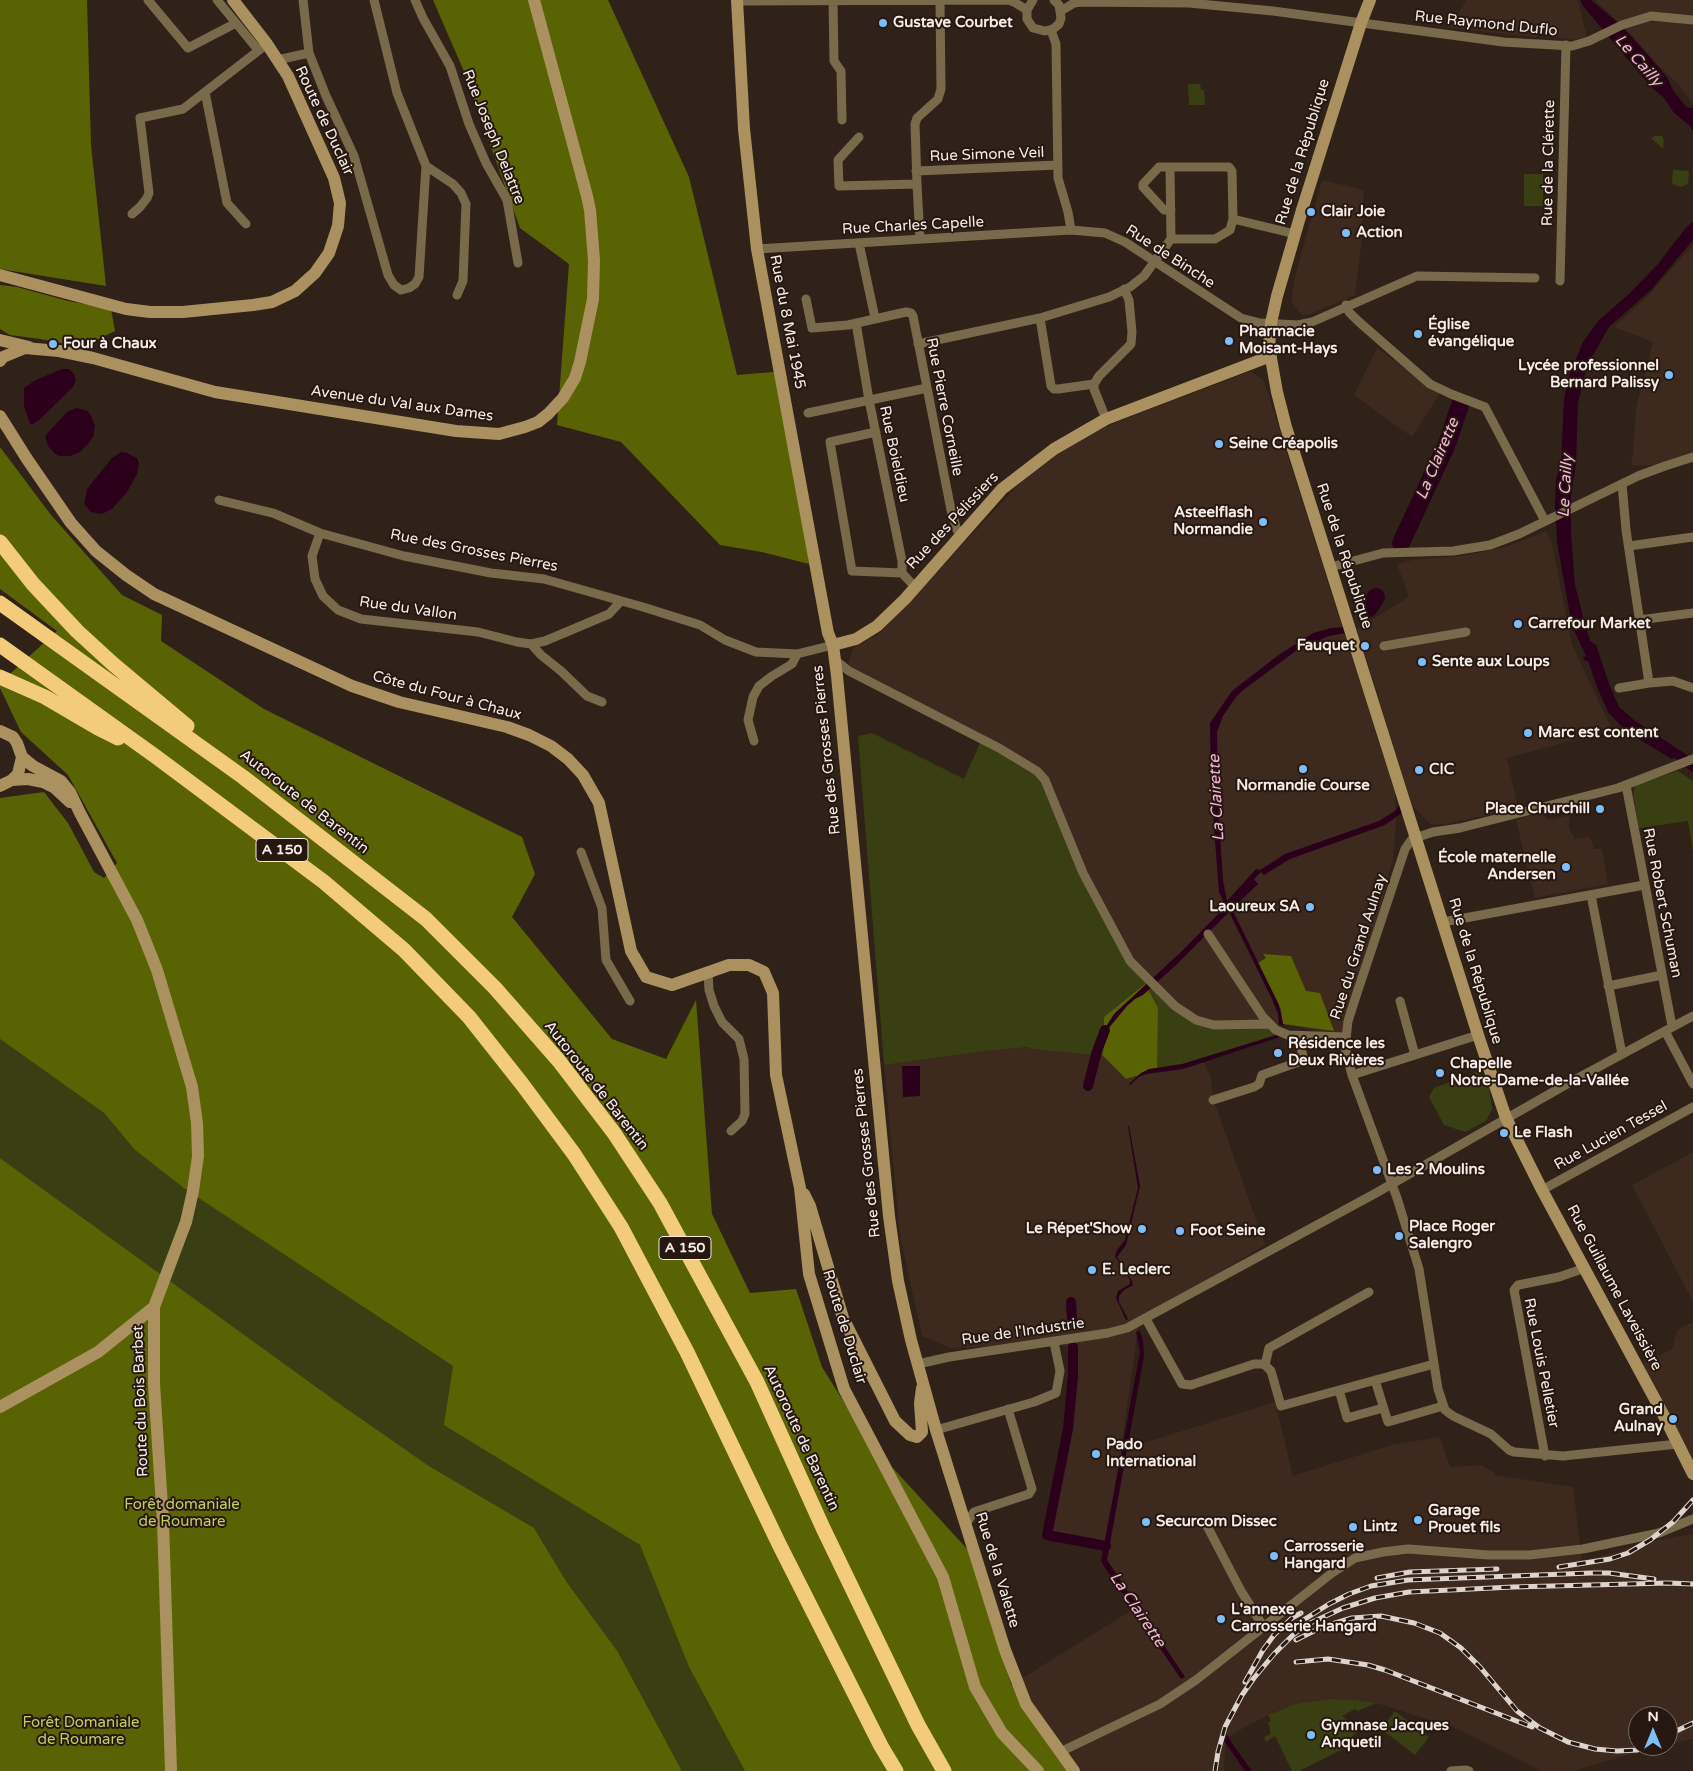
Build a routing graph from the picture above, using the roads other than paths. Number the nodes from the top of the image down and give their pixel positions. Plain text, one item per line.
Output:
1 (148, 0) edge
2 (217, 0) edge
3 (233, 0) edge
4 (303, 0) edge
5 (374, 0) edge
6 (415, 0) edge
7 (534, 0) edge
8 (738, 0) edge
9 (1033, 0) edge
10 (1054, 0) edge
11 (1370, 0) edge
12 (833, 1) edge
13 (940, 1) edge
14 (1027, 10) junction
15 (1061, 11) junction
16 (1693, 20) edge
17 (236, 23) junction
18 (1361, 23) junction
19 (1051, 30) junction
20 (1566, 45) junction
21 (262, 47) junction
22 (310, 53) junction
23 (277, 60) junction
24 (205, 92) junction
25 (842, 120) dead end
26 (859, 137) dead end
27 (1058, 165) junction
28 (426, 166) junction
29 (1170, 167) junction
30 (916, 171) junction
31 (917, 184) junction
32 (1171, 210) junction
33 (132, 214) dead end
34 (1233, 219) junction
35 (246, 224) dead end
36 (1071, 230) junction
37 (1295, 234) junction
38 (920, 239) junction
39 (1171, 239) junction
40 (859, 243) junction
41 (756, 249) junction
42 (1154, 261) junction
43 (518, 263) dead end
44 (2, 277) edge
45 (1535, 278) dead end
46 (1560, 281) dead end
47 (1124, 289) junction
48 (458, 295) dead end
49 (806, 298) dead end
50 (1346, 306) junction
51 (875, 318) junction
52 (1040, 318) junction
53 (856, 323) junction
54 (1271, 323) junction
55 (0, 340) edge
56 (918, 344) junction
57 (32, 348) junction
58 (1270, 352) junction
59 (0, 361) edge
60 (1094, 384) junction
61 (927, 388) junction
62 (869, 400) junction
63 (808, 412) dead end
64 (0, 416) edge
65 (1106, 419) junction
66 (876, 432) junction
67 (1693, 457) edge
68 (1622, 484) junction
69 (219, 500) dead end
70 (1545, 521) junction
71 (320, 533) junction
72 (962, 534) junction
73 (1693, 537) edge
74 (0, 542) edge
75 (1629, 546) junction
76 (1331, 567) junction
77 (902, 573) junction
78 (915, 587) junction
79 (620, 601) junction
80 (0, 603) edge
81 (1693, 613) edge
82 (1639, 620) junction
83 (1466, 632) dead end
84 (532, 644) junction
85 (0, 645) edge
86 (833, 646) junction
87 (1384, 646) dead end
88 (797, 654) junction
89 (835, 660) junction
90 (0, 677) edge
91 (1649, 683) junction
92 (1619, 688) dead end
93 (1693, 688) edge
94 (602, 702) dead end
95 (0, 721) edge
96 (3, 732) edge
97 (754, 741) dead end
98 (155, 756) junction
99 (22, 758) junction
100 (1693, 759) edge
101 (243, 777) junction
102 (12, 780) junction
103 (1626, 785) junction
104 (0, 786) edge
105 (80, 813) junction
106 (1416, 837) junction
107 (581, 852) dead end
108 (1644, 885) junction
109 (1591, 895) junction
110 (621, 906) junction
111 (602, 908) junction
112 (1443, 922) junction
113 (1208, 934) dead end
114 (706, 973) junction
115 (1662, 975) junction
116 (1608, 986) junction
117 (630, 1001) dead end
118 (1400, 1001) dead end
119 (1693, 1016) edge
120 (1268, 1024) junction
121 (1669, 1028) junction
122 (1478, 1035) junction
123 (1300, 1036) junction
124 (1345, 1036) junction
125 (1622, 1054) junction
126 (1416, 1055) junction
127 (1352, 1075) junction
128 (1693, 1084) edge
129 (1213, 1100) dead end
130 (1693, 1106) edge
131 (1506, 1118) junction
132 (731, 1131) dead end
133 (1392, 1183) junction
134 (800, 1188) junction
135 (1542, 1190) junction
136 (1585, 1268) junction
137 (1368, 1292) dead end
138 (154, 1307) junction
139 (1146, 1319) junction
140 (1054, 1342) junction
141 (918, 1364) junction
142 (1434, 1364) junction
143 (1265, 1365) junction
144 (1375, 1380) junction
145 (923, 1383) junction
146 (1339, 1390) junction
147 (1443, 1406) junction
148 (0, 1407) edge
149 (1383, 1408) junction
150 (1008, 1409) junction
151 (936, 1430) junction
152 (1678, 1444) junction
153 (1545, 1456) junction
154 (1693, 1474) edge
155 (1693, 1519) edge
156 (966, 1524) junction
157 (1206, 1524) dead end
158 (1262, 1626) junction
159 (1060, 1752) junction
160 (171, 1771) edge
161 (896, 1771) edge
162 (944, 1771) edge
163 (1038, 1771) edge
164 (1074, 1771) edge
165 (1451, 1771) edge
166 (1469, 1771) edge

1 - 17 street
2 - 17 street
3 - 21 street, Route de Duclair
4 - 22 street
5 - 28 street
6 - 43 street, Rue Joseph Delattre
7 - 57 street, Avenue du Val aux Dames
8 - 12 street
8 - 41 street, Rue du 8 Mai 1945
9 - 14 street
10 - 15 street
11 - 18 street, Rue de la République
12 - 13 street
12 - 25 street
13 - 14 street
13 - 30 street
14 - 19 street
15 - 18 street, Rue Raymond Duflo
15 - 19 street
16 - 20 street, Rue Raymond Duflo
17 - 21 street
18 - 20 street, Rue Raymond Duflo
18 - 37 street, Rue de la République
19 - 27 street
20 - 46 street, Rue de la Clérette
21 - 23 street, Route de Duclair
21 - 24 street
22 - 23 street
22 - 28 street
23 - 44 street, Route de Duclair
24 - 33 street
24 - 35 street
26 - 31 street
27 - 30 street, Rue Simone Veil
27 - 36 street
28 - 48 street
29 - 32 street
29 - 32 street
29 - 34 street
30 - 31 street
31 - 38 street
32 - 39 street
34 - 37 street
34 - 39 street
36 - 38 street, Rue Charles Capelle
36 - 42 street, Rue de Binche
37 - 54 street, Rue de la République
38 - 40 street, Rue Charles Capelle
39 - 42 street
40 - 41 street, Rue Charles Capelle
40 - 51 street
41 - 86 street, Rue du 8 Mai 1945
42 - 47 street
42 - 54 street, Rue de Binche
45 - 50 street
47 - 52 street
47 - 60 street
49 - 53 street
50 - 54 street
50 - 70 street
51 - 53 street
51 - 56 street, Rue Pierre Corneille
52 - 56 street
52 - 60 street
53 - 62 street, Rue Boieldieu
54 - 58 street, Rue de la République
55 - 57 street, Avenue du Val aux Dames
56 - 61 street, Rue Pierre Corneille
57 - 59 street, Avenue du Val aux Dames
58 - 65 street, Rue des Pélissiers
58 - 76 street, Rue de la République
60 - 65 street
61 - 62 street
61 - 72 street, Rue Pierre Corneille
62 - 63 street
62 - 66 street, Rue Boieldieu
64 - 110 street, Côte du Four à Chaux
65 - 72 street, Rue des Pélissiers
66 - 77 street, Rue Boieldieu
66 - 77 street
67 - 68 street
68 - 70 street
68 - 75 street
69 - 71 street, Rue des Grosses Pierres
70 - 76 street
71 - 79 street, Rue des Grosses Pierres
71 - 84 street, Rue du Vallon
72 - 78 street, Rue des Pélissiers
73 - 75 street
74 - 101 highway
75 - 82 street
76 - 106 street, Rue de la République
77 - 78 street
78 - 86 street, Rue des Pélissiers
79 - 84 street, Rue du Vallon
79 - 88 street, Rue des Grosses Pierres
80 - 101 highway, Autoroute de Barentin / A 150
81 - 82 street
82 - 91 street
83 - 87 street
84 - 94 street
85 - 98 highway, A 150
86 - 88 street, Rue des Grosses Pierres
86 - 89 street, Rue des Grosses Pierres
88 - 97 street
89 - 120 street
89 - 141 street, Rue des Grosses Pierres
90 - 98 highway
91 - 92 street
91 - 93 street
95 - 96 street
96 - 99 street
98 - 161 highway, A 150
99 - 102 street
99 - 105 street
100 - 103 street
101 - 162 highway, Autoroute de Barentin / A 150
102 - 104 street
102 - 105 street
103 - 106 street
103 - 108 street, Rue Robert Schuman
105 - 138 street
106 - 112 street, Rue de la République
106 - 124 street, Rue du Grand Aulnay
107 - 111 street
108 - 109 street
108 - 115 street, Rue Robert Schuman
109 - 112 street
109 - 116 street
110 - 111 street
110 - 114 street, Côte du Four à Chaux
111 - 117 street
112 - 122 street, Rue de la République
113 - 120 street
114 - 132 street
114 - 134 street, Route de Duclair
115 - 116 street
115 - 121 street, Rue Robert Schuman
116 - 125 street
118 - 126 street
119 - 121 street, Rue de l'Industrie
120 - 123 street
121 - 125 street, Rue de l'Industrie
121 - 128 street
122 - 126 street
122 - 131 street, Rue de la République
123 - 124 street
123 - 129 street
124 - 127 street, Rue du Grand Aulnay
125 - 131 street, Rue de l'Industrie
126 - 127 street
127 - 133 street, Rue du Grand Aulnay
130 - 135 street, Rue Lucien Tessel
131 - 133 street, Rue de l'Industrie
131 - 135 street, Rue Guillaume Laveissière
133 - 139 street, Rue de l'Industrie
133 - 142 street, Rue du Grand Aulnay
134 - 145 street
134 - 163 street, Route de Duclair
135 - 136 street, Rue Guillaume Laveissière
136 - 152 street, Rue Guillaume Laveissière
136 - 153 street, Rue Louis Pelletier
137 - 143 street
138 - 148 street
138 - 160 street, Route du Bois Barbet
139 - 140 street, Rue de l'Industrie
139 - 143 street
140 - 141 street, Rue de l'Industrie
140 - 150 street
141 - 145 street, Rue de la Valette
142 - 144 street
142 - 147 street, Rue du Grand Aulnay
143 - 146 street
144 - 146 street
144 - 149 street
145 - 151 street, Rue de la Valette
146 - 149 street
147 - 149 street
147 - 153 street
150 - 151 street
150 - 156 street
151 - 156 street, Rue de la Valette
152 - 153 street
152 - 154 street, Rue Guillaume Laveissière
155 - 158 street
156 - 159 street, Rue de la Valette
157 - 158 street
158 - 159 street
159 - 164 street, Rue de la Valette
165 - 166 street

